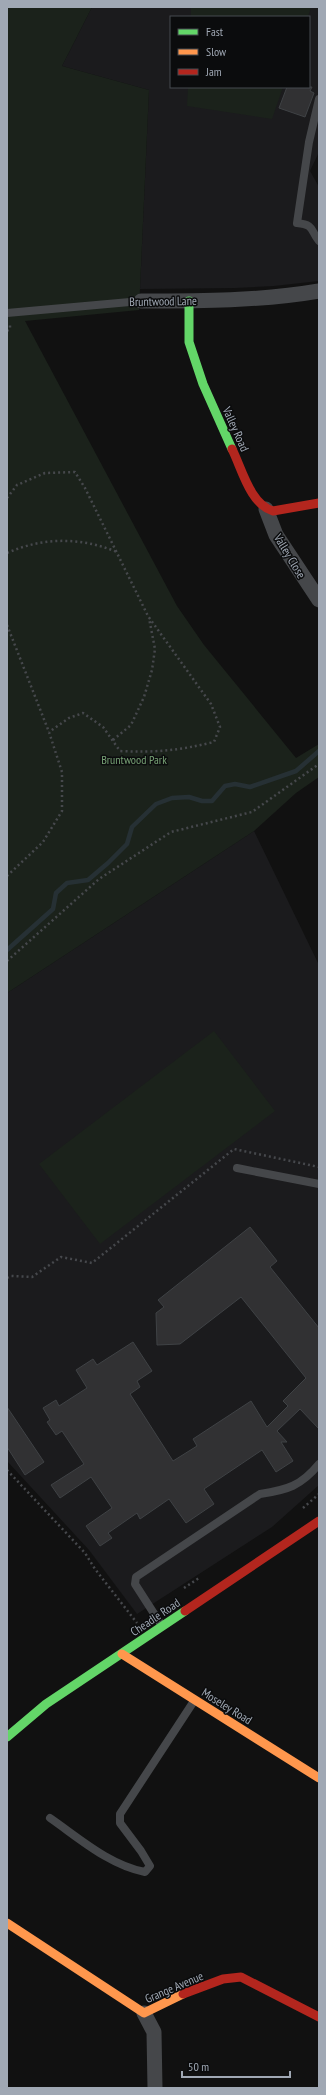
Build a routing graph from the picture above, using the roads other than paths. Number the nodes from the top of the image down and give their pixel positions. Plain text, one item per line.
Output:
1 (319, 99) edge
2 (319, 241) edge
3 (319, 291) edge
4 (141, 301) joint
5 (188, 301) junction
6 (7, 313) edge
7 (319, 503) edge
8 (266, 509) junction
9 (319, 600) edge
10 (237, 1168) dead end
11 (319, 1184) edge
12 (319, 1464) edge
13 (318, 1526) edge
14 (162, 1626) junction
15 (122, 1654) junction
16 (194, 1700) junction
17 (7, 1737) edge
18 (319, 1778) edge
19 (50, 1818) dead end
20 (7, 1923) edge
21 (144, 2013) junction
22 (319, 2017) edge
23 (155, 2088) edge

1 - 2 lane
3 - 5 street, Bruntwood Lane
4 - 5 street, Bruntwood Lane
4 - 6 lane, Bruntwood Lane
5 - 8 street, Valley Road
7 - 8 street
8 - 9 street, Valley Close
10 - 11 lane
12 - 14 lane
13 - 14 street, Cheadle Road
14 - 15 street, Cheadle Road
15 - 16 street, Moseley Road
15 - 17 street, Cheadle Road
16 - 18 street, Moseley Road
16 - 19 lane
20 - 21 street, Grange Avenue
21 - 22 street, Grange Avenue
21 - 23 street

